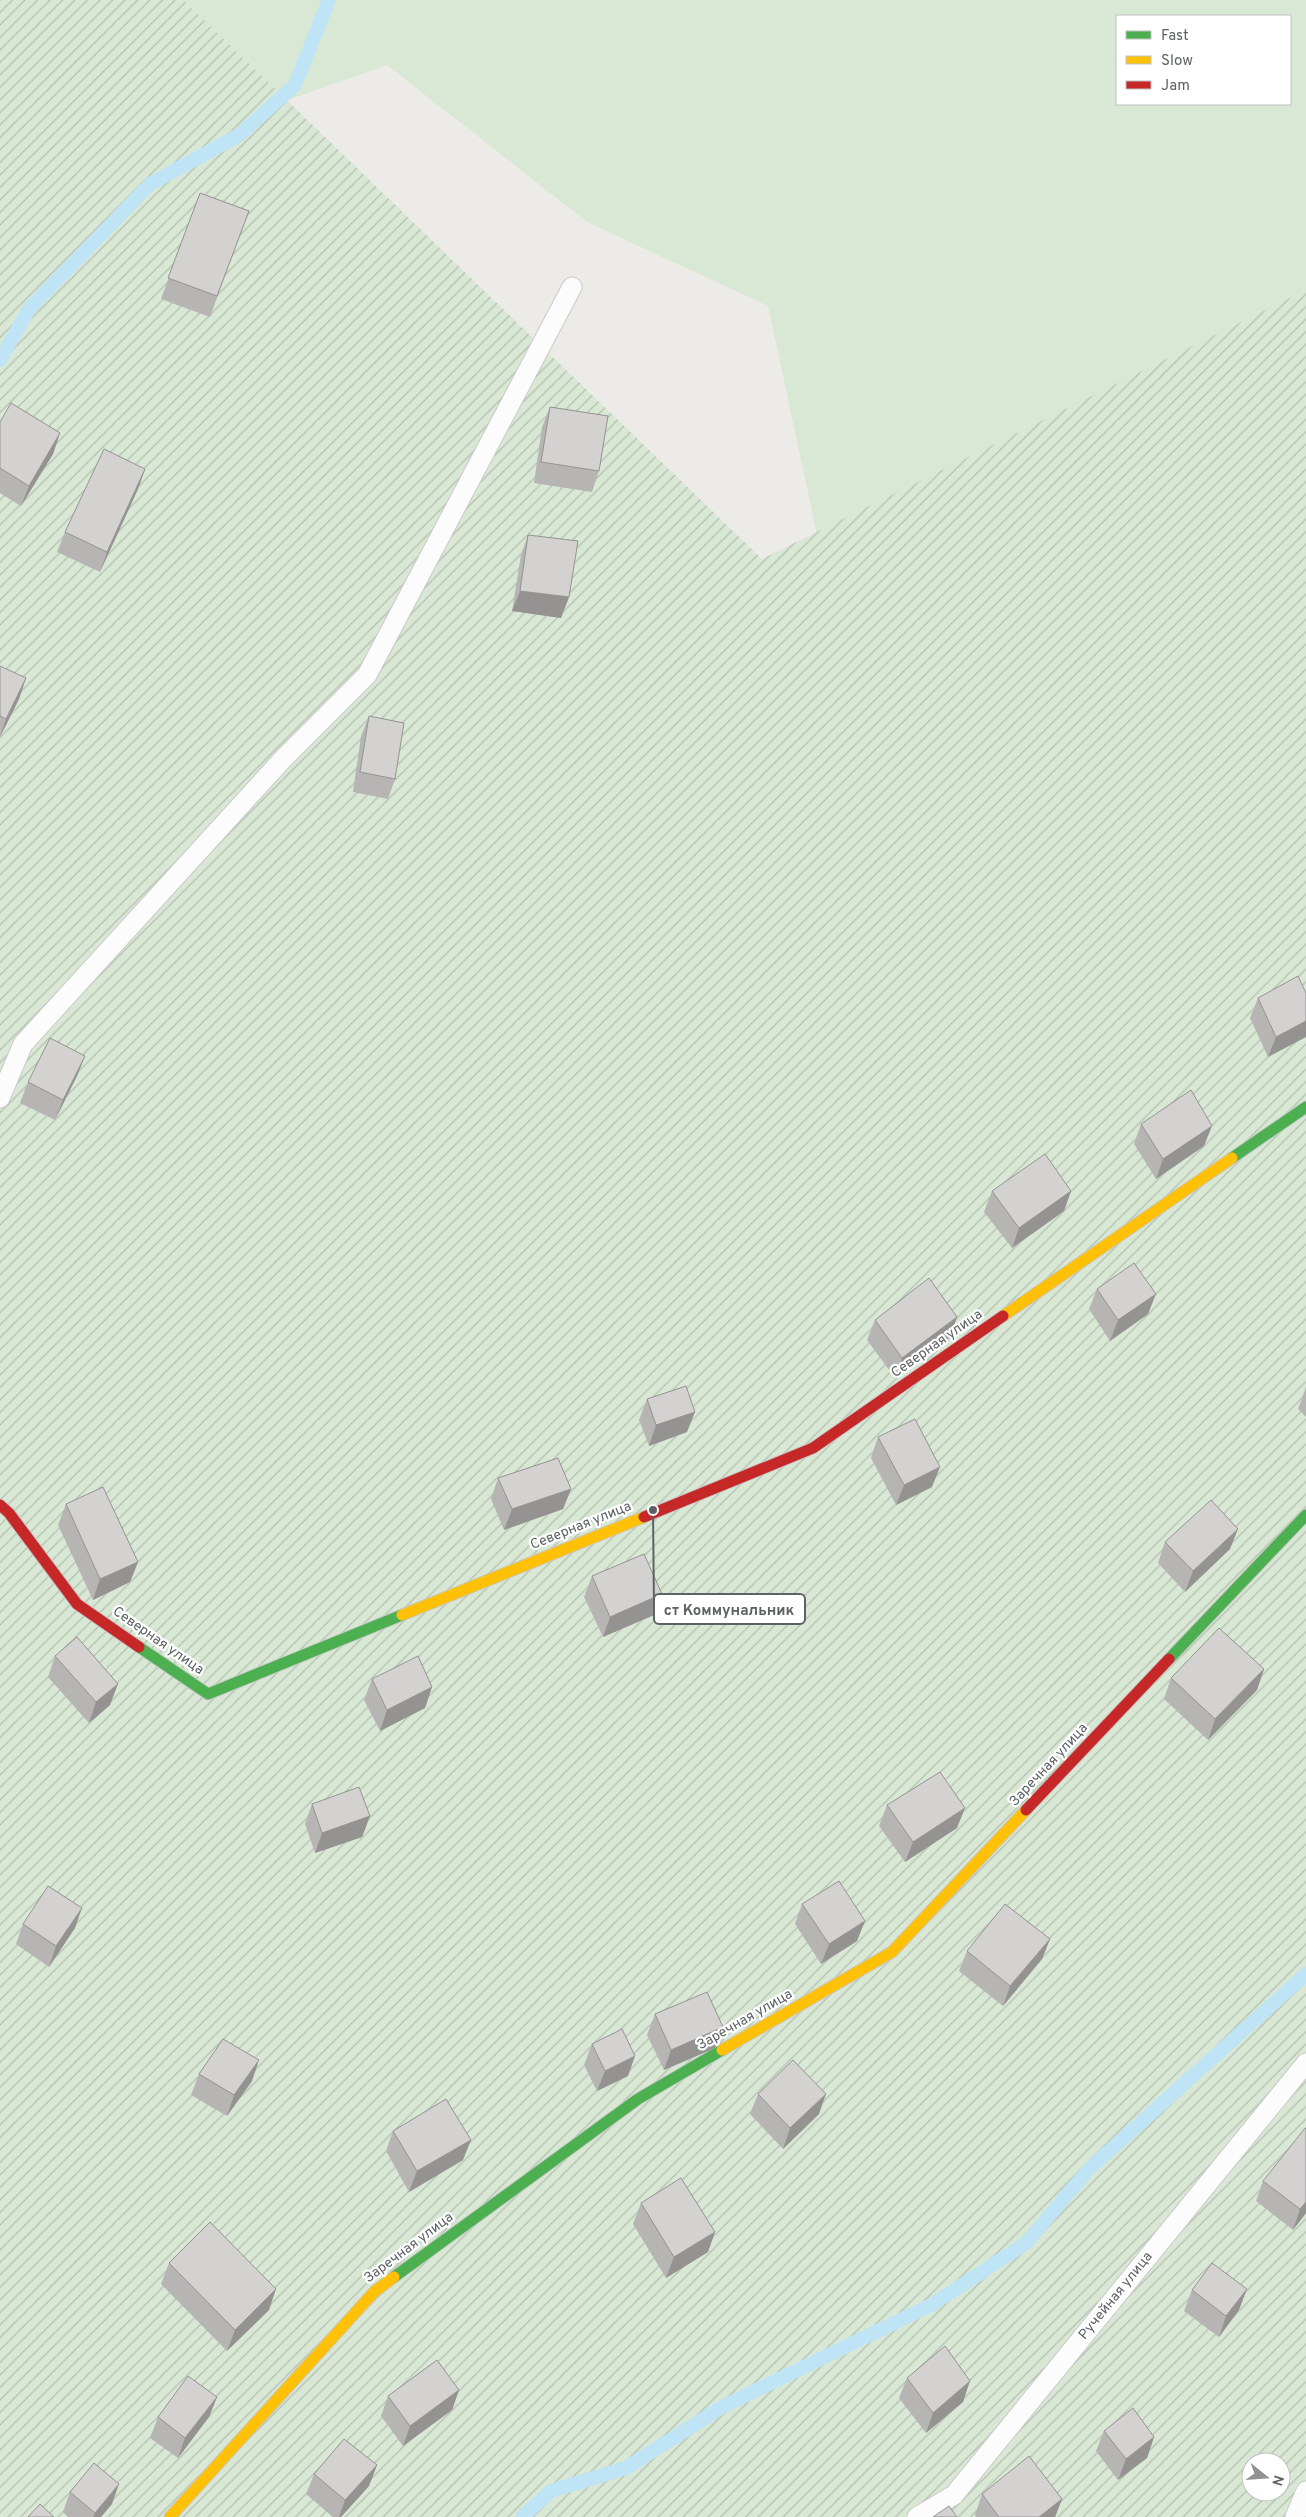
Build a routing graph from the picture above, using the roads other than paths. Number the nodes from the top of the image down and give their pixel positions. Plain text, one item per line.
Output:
1 (572, 287) dead end
2 (0, 1098) edge
3 (1306, 1107) edge
4 (0, 1505) edge
5 (1306, 1515) edge
6 (1306, 2063) edge
7 (1306, 2491) edge
8 (170, 2517) edge
9 (917, 2517) edge
10 (1295, 2517) edge

1 - 2 lane
3 - 4 street, Северная улица
5 - 8 street, Заречная улица
6 - 9 lane, Ручейная улица
7 - 10 lane

